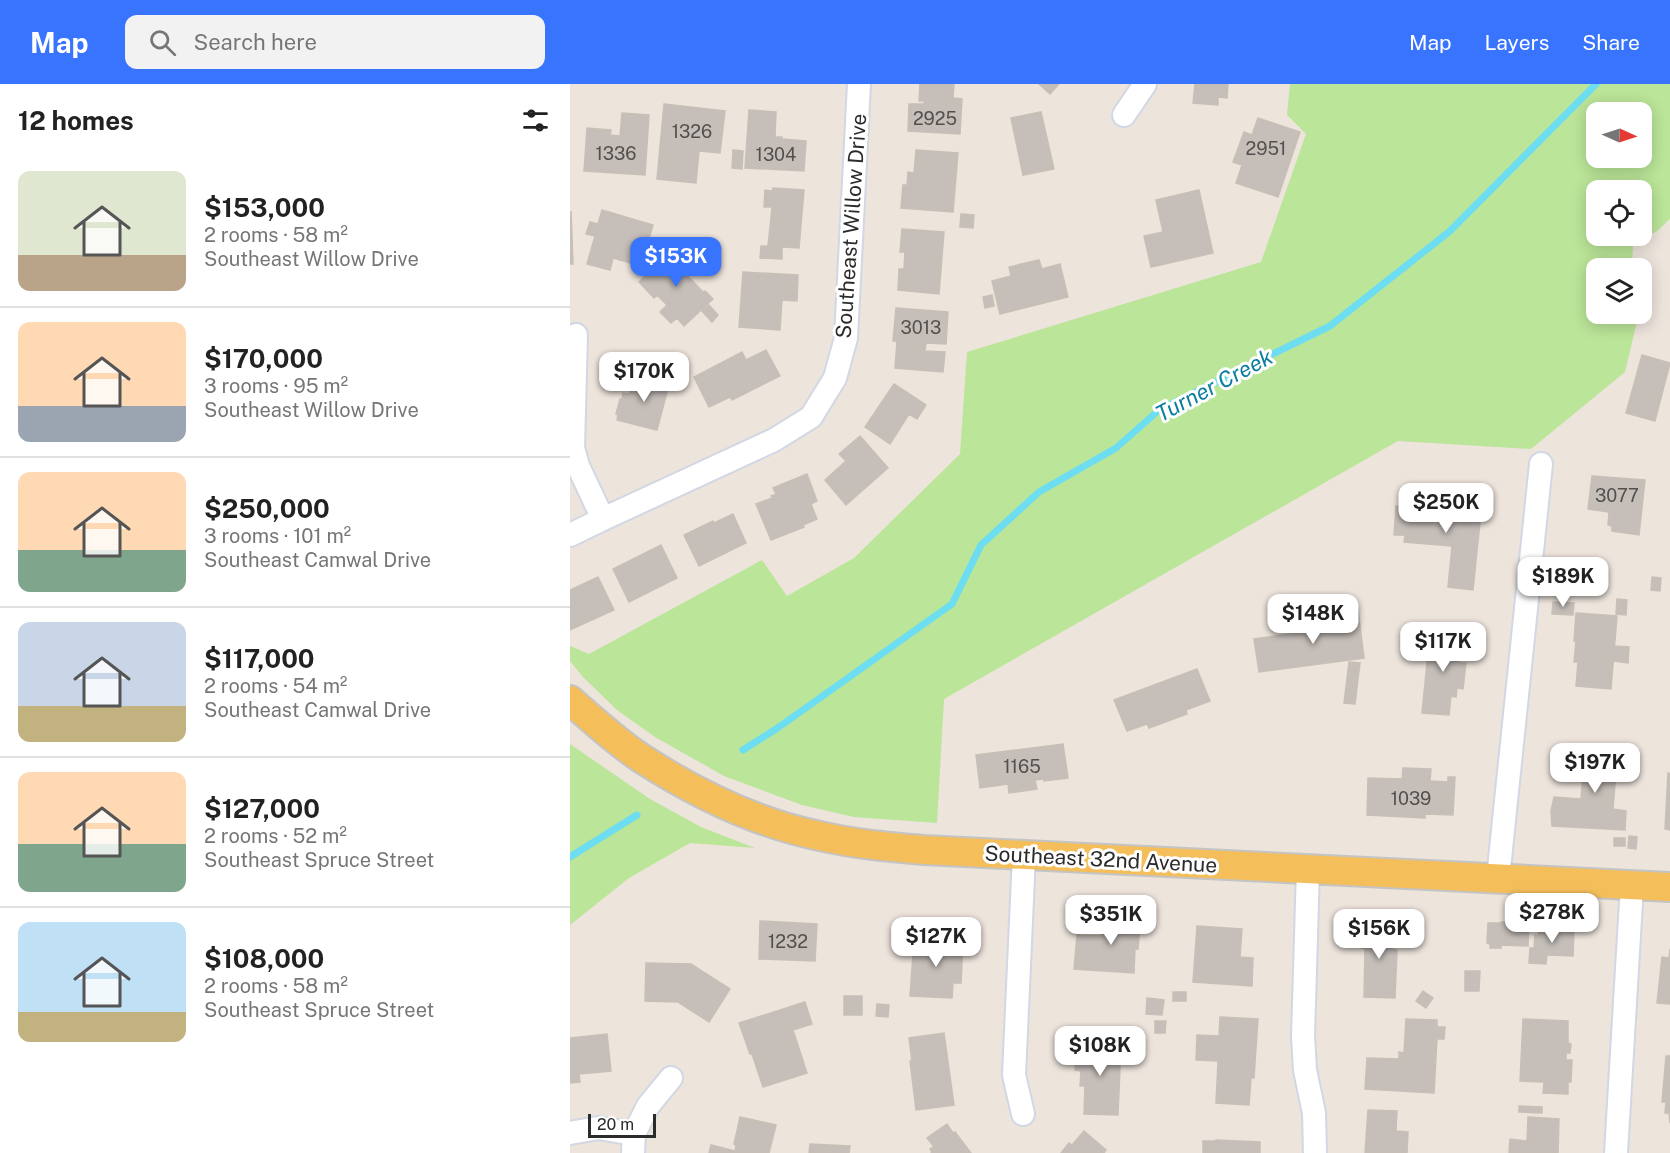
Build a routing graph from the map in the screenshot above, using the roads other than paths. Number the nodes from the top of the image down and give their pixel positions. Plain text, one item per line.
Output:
1 (860, 84) edge
2 (1145, 84) edge
3 (1124, 116) dead end
4 (576, 335) dead end
5 (1541, 464) dead end
6 (603, 519) junction
7 (570, 535) edge
8 (570, 700) edge
9 (1024, 855) junction
10 (1308, 869) junction
11 (1497, 878) junction
12 (1632, 885) junction
13 (1670, 887) edge
14 (670, 1078) dead end
15 (1023, 1114) dead end
16 (570, 1133) edge
17 (633, 1143) edge
18 (1315, 1153) edge
19 (1616, 1153) edge

1 - 6 street, Southeast Willow Drive
2 - 3 street
4 - 6 street
5 - 11 street
6 - 7 street, Southeast Willow Drive
8 - 9 main road, Southeast 32nd Avenue
9 - 10 main road, Southeast 32nd Avenue
9 - 15 street
10 - 11 main road, Southeast 32nd Avenue
10 - 18 street
11 - 12 main road, Southeast 32nd Avenue
12 - 13 main road, Southeast 32nd Avenue
12 - 19 street
14 - 17 street
16 - 17 street

